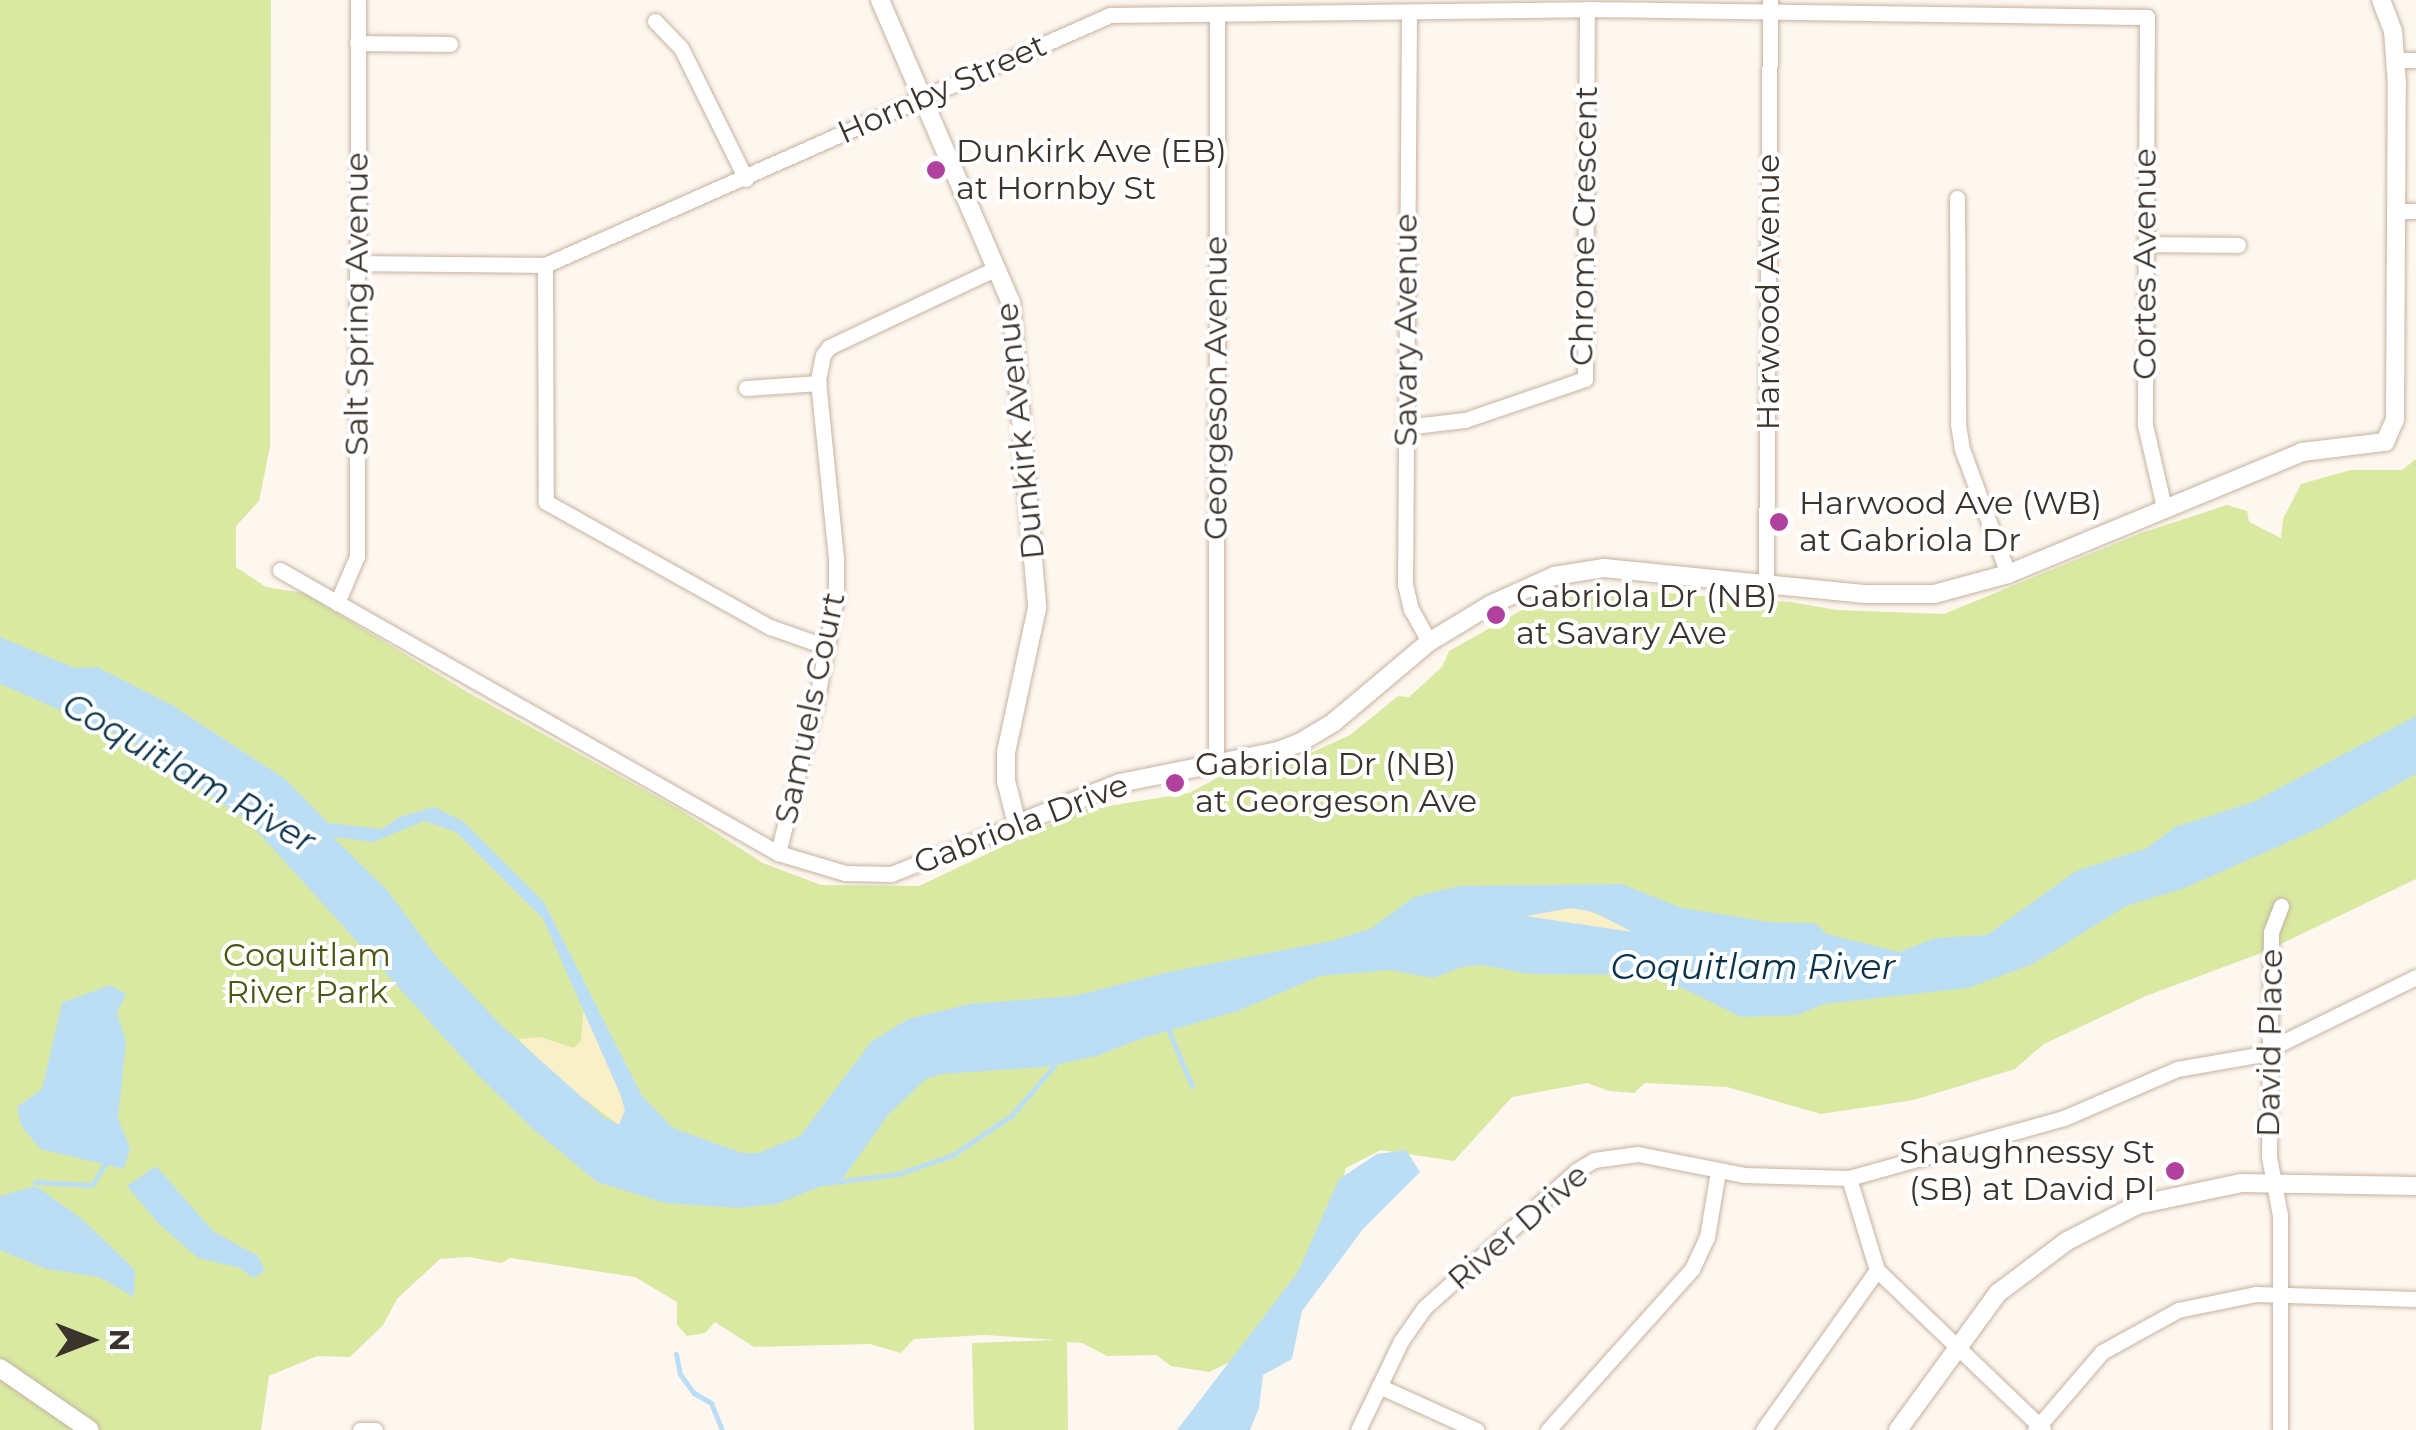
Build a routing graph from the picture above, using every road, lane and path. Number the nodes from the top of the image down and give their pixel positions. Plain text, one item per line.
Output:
1 (358, 0) edge
2 (880, 0) edge
3 (2380, 0) edge
4 (1770, 6) edge
5 (1587, 10) junction
6 (1409, 12) junction
7 (1217, 14) junction
8 (2147, 18) joint
9 (655, 21) dead end
10 (357, 43) junction
11 (450, 44) dead end
12 (2406, 60) edge
13 (922, 96) junction
14 (746, 179) junction
15 (1956, 198) dead end
16 (2396, 211) junction
17 (2416, 211) edge
18 (2146, 244) junction
19 (2238, 245) dead end
20 (358, 263) junction
21 (545, 265) junction
22 (997, 268) junction
23 (819, 383) junction
24 (746, 388) dead end
25 (1405, 427) junction
26 (2164, 508) junction
27 (280, 570) dead end
28 (2008, 574) junction
29 (1766, 583) junction
30 (337, 603) junction
31 (1430, 642) junction
32 (827, 647) junction
33 (1216, 763) junction
34 (1017, 824) junction
35 (778, 853) junction
36 (2281, 906) dead end
37 (2416, 977) edge
38 (2271, 1049) junction
39 (1718, 1171) junction
40 (1850, 1178) junction
41 (2276, 1182) junction
42 (2416, 1186) edge
43 (1877, 1270) junction
44 (2282, 1294) junction
45 (2416, 1299) edge
46 (1956, 1348) junction
47 (0, 1368) edge
48 (1379, 1386) junction
49 (2039, 1428) edge
50 (90, 1430) edge
51 (362, 1430) edge
52 (375, 1430) edge
53 (1358, 1430) edge
54 (1476, 1430) edge
55 (1548, 1430) edge
56 (1763, 1430) edge
57 (1898, 1430) edge
58 (2280, 1430) edge

1 - 10 street, Salt Spring Avenue
2 - 13 street, Dunkirk Avenue
3 - 12 street, Gabriola Drive
4 - 5 street, Hornby Street
4 - 8 street, Hornby Street
4 - 29 street, Harwood Avenue
5 - 6 street, Hornby Street
5 - 25 street, Chrome Crescent
6 - 7 street, Hornby Street
6 - 25 street, Savary Avenue
7 - 13 street, Hornby Street
7 - 33 street, Georgeson Avenue
8 - 18 street, Cortes Avenue
9 - 14 street
10 - 11 street
10 - 20 street, Salt Spring Avenue
12 - 16 street, Gabriola Drive
13 - 14 street, Hornby Street
13 - 22 street, Dunkirk Avenue
14 - 21 street, Hornby Street
15 - 28 street
16 - 17 street
16 - 26 street, Gabriola Drive
18 - 19 street
18 - 26 street, Cortes Avenue
20 - 21 street, Hornby Street
20 - 30 street, Salt Spring Avenue
21 - 32 street
22 - 23 street
22 - 34 street, Dunkirk Avenue
23 - 24 street
23 - 32 street, Samuels Court
25 - 31 street, Savary Avenue
26 - 28 street, Gabriola Drive
27 - 30 street, Gabriola Drive
28 - 29 street, Gabriola Drive
29 - 31 street, Gabriola Drive
30 - 35 street, Gabriola Drive
31 - 33 street, Gabriola Drive
32 - 35 street, Samuels Court
33 - 34 street, Gabriola Drive
34 - 35 street, Gabriola Drive
36 - 38 street, David Place
37 - 38 street, River Drive
38 - 40 street, River Drive
38 - 41 street, David Place
39 - 40 street, River Drive
39 - 48 street, River Drive
39 - 55 street
40 - 43 street
41 - 42 street
41 - 44 street, David Place
41 - 46 street
43 - 46 street
43 - 56 street
44 - 45 street
44 - 49 street
44 - 58 street, David Place
46 - 49 street
46 - 57 street
47 - 50 street
48 - 53 street, River Drive
48 - 54 street
51 - 52 street

